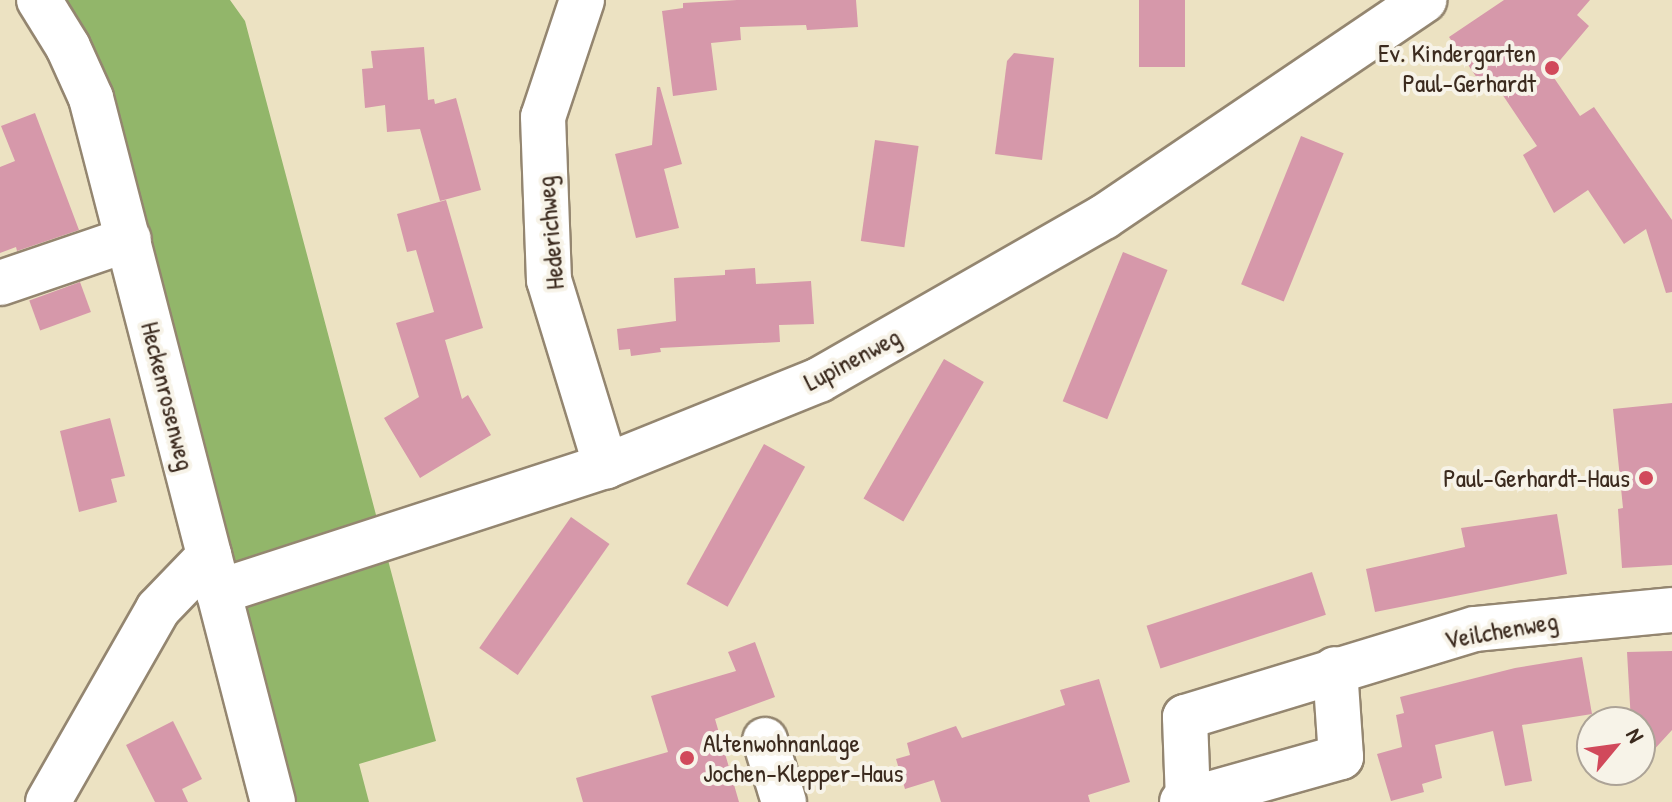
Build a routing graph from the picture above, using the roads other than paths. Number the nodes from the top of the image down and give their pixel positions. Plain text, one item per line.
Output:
1 (39, 0) edge
2 (582, 0) edge
3 (1424, 0) edge
4 (129, 239) junction
5 (0, 283) edge
6 (606, 466) junction
7 (214, 574) junction
8 (1672, 610) edge
9 (1335, 669) junction
10 (765, 740) dead end
11 (1185, 801) edge
12 (48, 802) edge
13 (273, 802) edge
14 (784, 802) edge

1 - 4 street, Heckenrosenweg
2 - 6 street, Hederichweg
3 - 6 street, Lupinenweg
4 - 5 street
4 - 7 street, Heckenrosenweg
6 - 7 street, Lupinenweg
7 - 12 street
7 - 13 street, Heckenrosenweg
8 - 9 street, Veilchenweg
9 - 11 street, Veilchenweg
9 - 11 street, Veilchenweg
10 - 14 street

